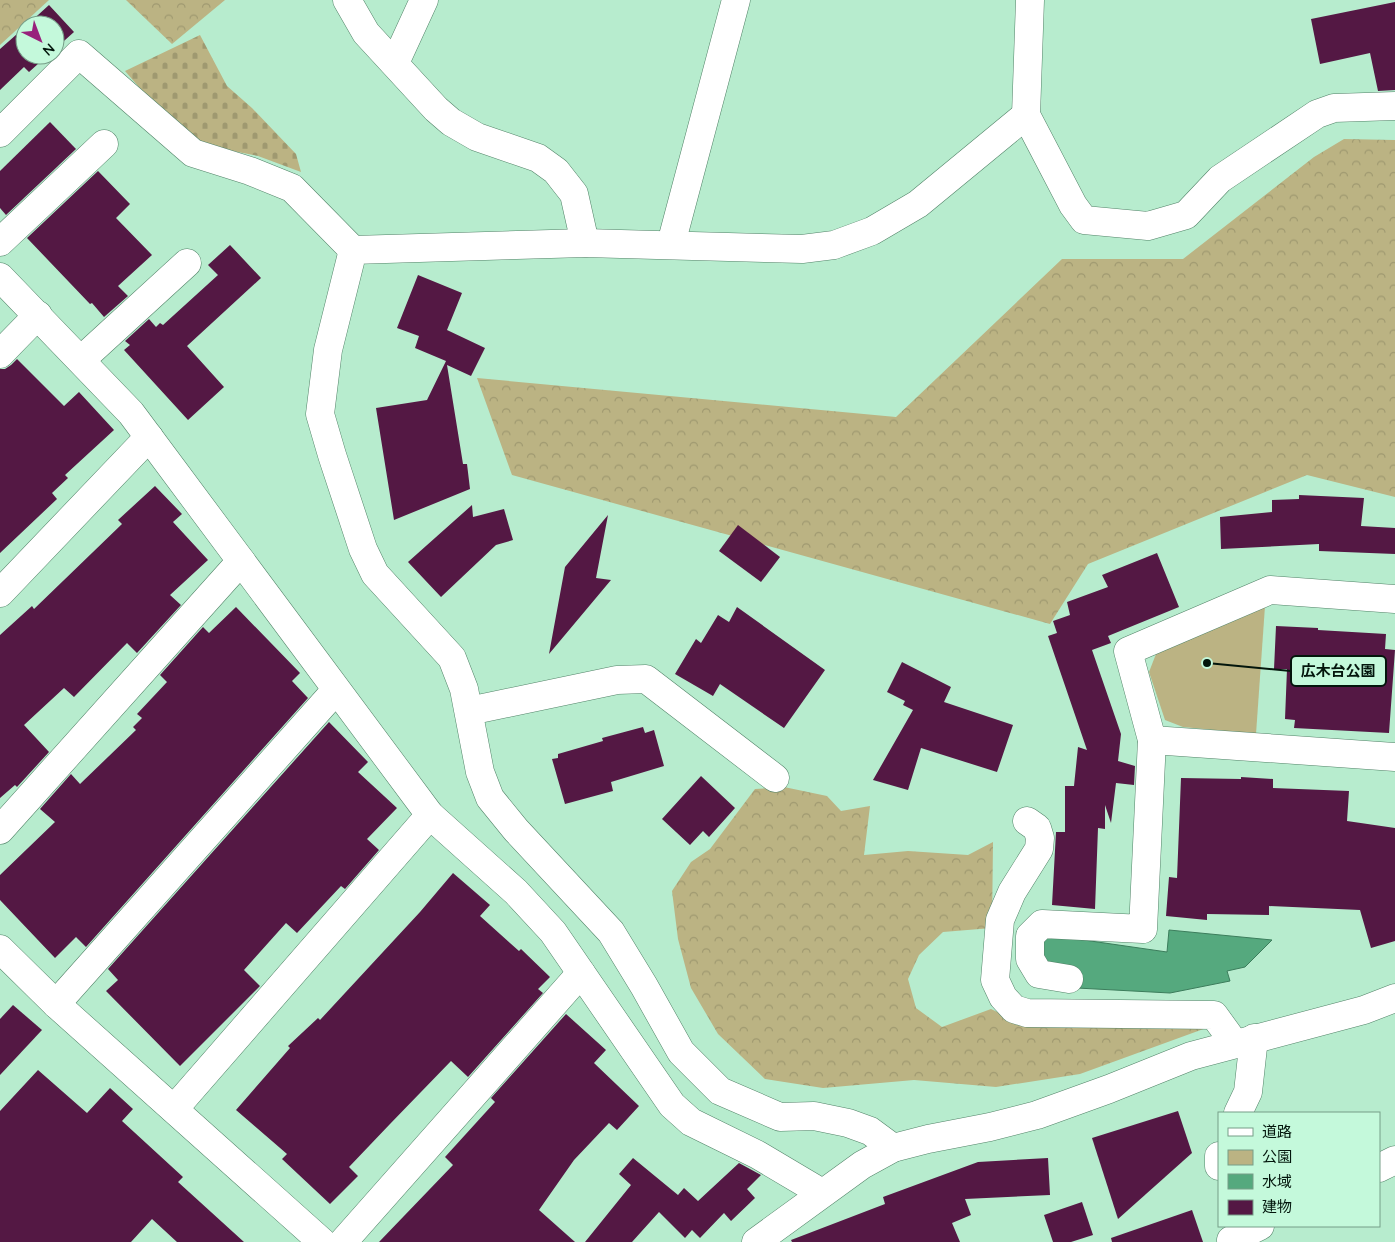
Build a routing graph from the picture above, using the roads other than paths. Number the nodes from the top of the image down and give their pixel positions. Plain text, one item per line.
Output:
1 (347, 0) edge
2 (424, 0) edge
3 (736, 0) edge
4 (1030, 0) edge
5 (395, 63) junction
6 (1395, 106) edge
7 (1026, 115) junction
8 (0, 133) edge
9 (104, 144) dead end
10 (0, 242) edge
11 (585, 243) junction
12 (671, 244) junction
13 (353, 250) junction
14 (187, 263) dead end
15 (0, 277) edge
16 (38, 315) junction
17 (0, 354) edge
18 (81, 360) junction
19 (149, 437) junction
20 (242, 561) junction
21 (0, 593) edge
22 (1395, 599) edge
23 (336, 690) junction
24 (469, 711) junction
25 (1152, 740) junction
26 (1395, 758) edge
27 (775, 778) dead end
28 (430, 815) junction
29 (1027, 821) dead end
30 (0, 830) edge
31 (0, 949) edge
32 (582, 974) junction
33 (1069, 979) dead end
34 (1395, 998) edge
35 (56, 1004) junction
36 (1244, 1041) junction
37 (174, 1109) junction
38 (1238, 1112) edge
39 (893, 1148) junction
40 (1395, 1160) edge
41 (1380, 1168) edge
42 (822, 1193) junction
43 (1257, 1227) edge
44 (1230, 1236) edge
45 (322, 1242) edge
46 (343, 1242) edge
47 (756, 1242) edge

1 - 5 street
2 - 5 street
3 - 12 street
4 - 7 street
5 - 11 street
6 - 7 street
7 - 12 street
8 - 13 street
9 - 10 street
11 - 12 street
11 - 13 street
13 - 24 street
14 - 18 street
15 - 16 street
16 - 17 street
16 - 18 street
18 - 19 street
19 - 20 street
19 - 21 street
20 - 23 street
20 - 30 street
22 - 25 street
23 - 28 street
23 - 35 street
24 - 27 street
24 - 39 street
25 - 26 street
25 - 33 street
28 - 32 street
28 - 37 street
29 - 36 street
31 - 35 street
32 - 42 street
32 - 46 street
34 - 36 street
35 - 37 street
36 - 38 street
36 - 39 street
37 - 45 street
39 - 42 street
40 - 41 street
42 - 47 street
43 - 44 street

